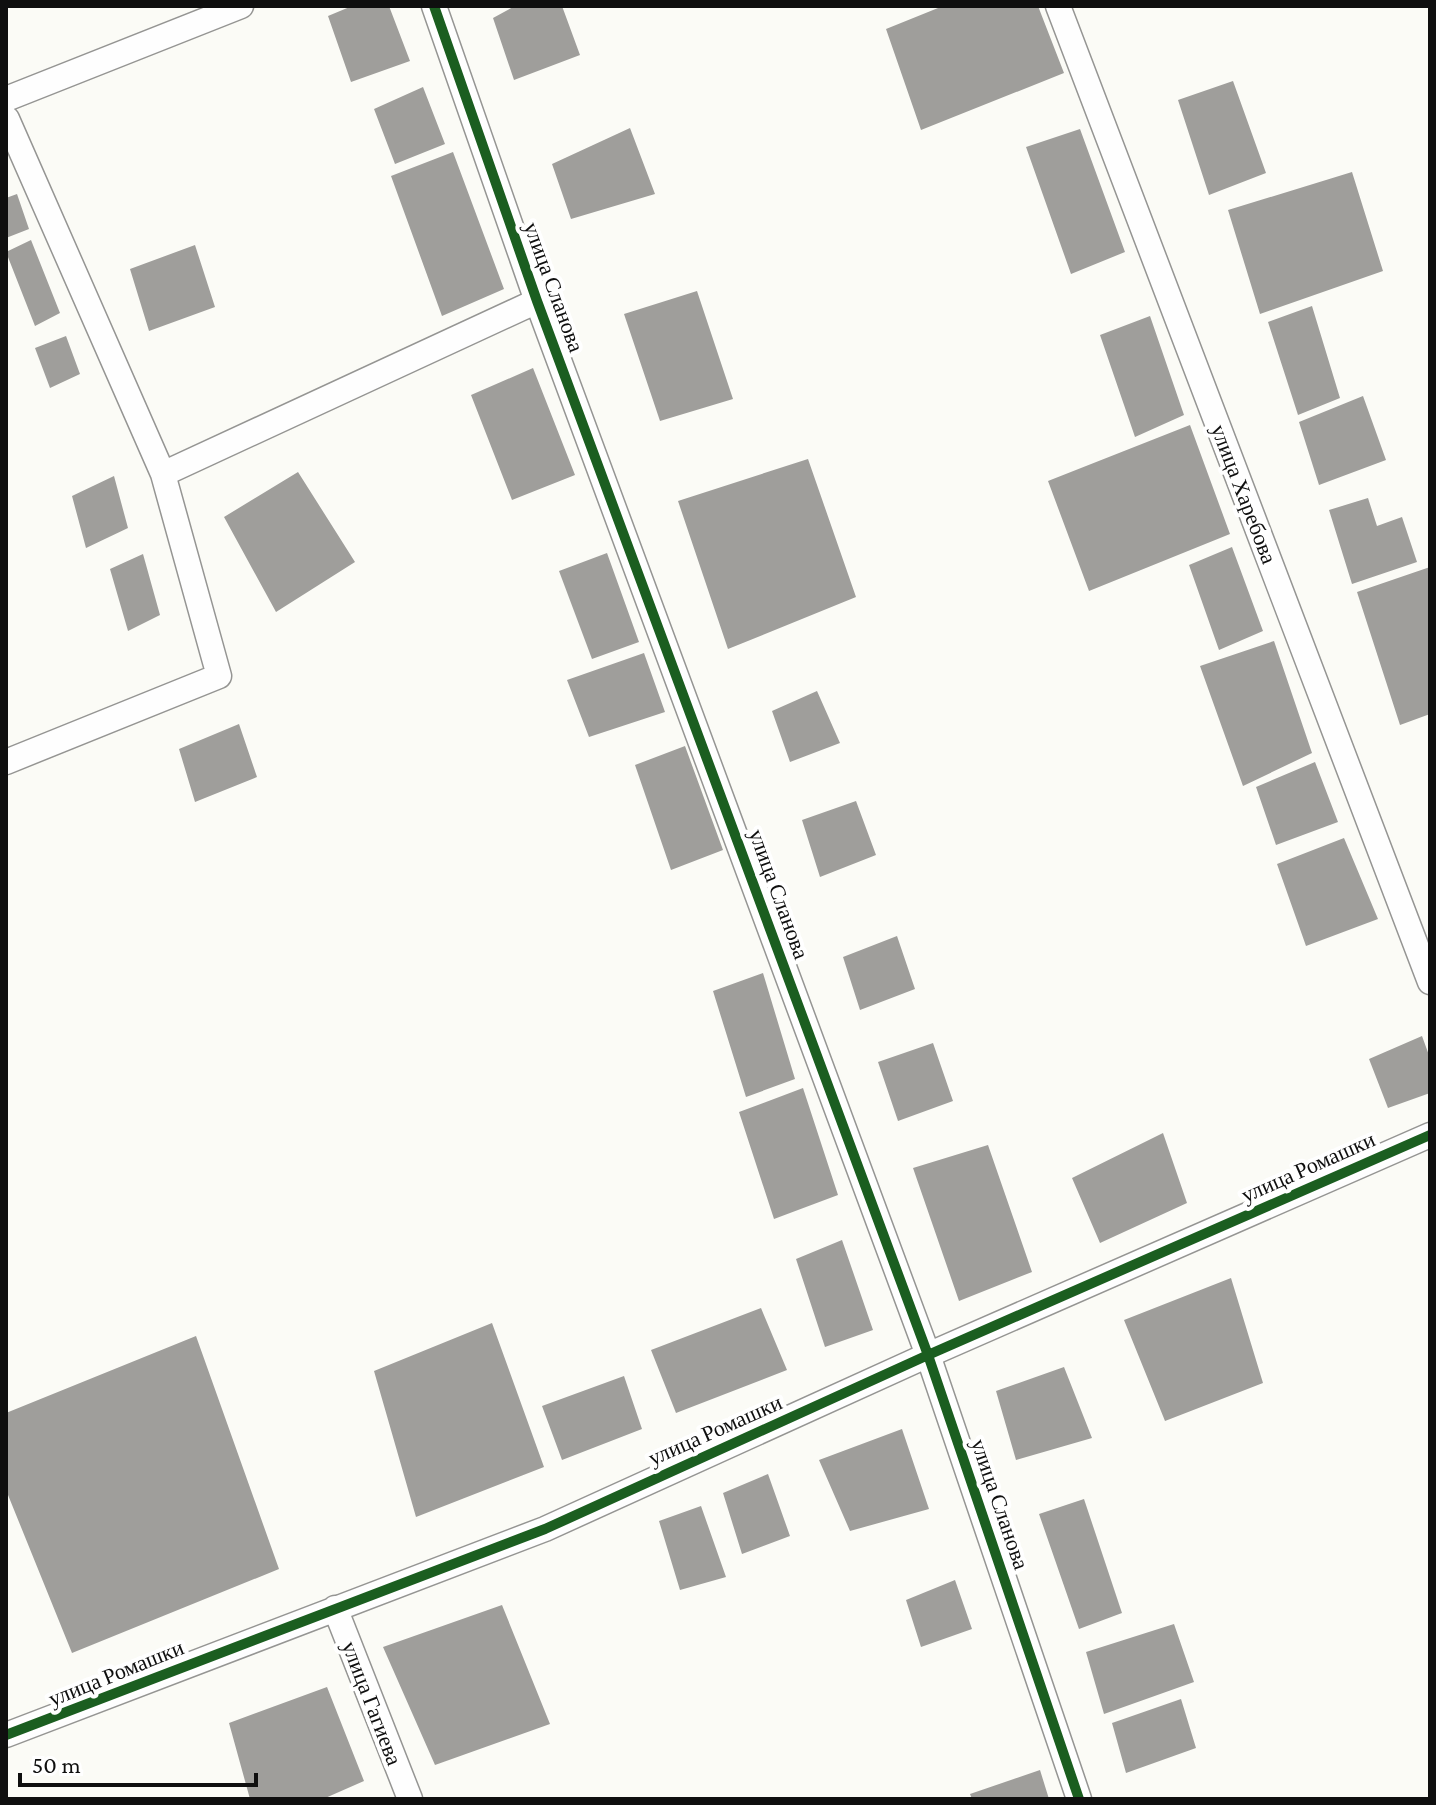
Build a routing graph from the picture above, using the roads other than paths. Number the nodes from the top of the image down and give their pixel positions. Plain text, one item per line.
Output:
1 (241, 6) edge
2 (434, 6) edge
3 (1058, 6) edge
4 (6, 99) edge
5 (7, 119) edge
6 (537, 301) junction
7 (163, 474) junction
8 (6, 762) edge
9 (1430, 982) edge
10 (1430, 1135) edge
11 (928, 1355) junction
12 (335, 1608) junction
13 (6, 1735) edge
14 (410, 1799) edge
15 (1079, 1799) edge

1 - 4 street
2 - 6 street, улица Сланова
3 - 9 street, улица Харебова
5 - 7 street
6 - 7 street
6 - 11 street, улица Сланова
7 - 8 street
10 - 11 street, улица Ромашки
11 - 12 street, улица Ромашки
11 - 15 street, улица Сланова
12 - 13 street, улица Ромашки
12 - 14 street, улица Гагиева

